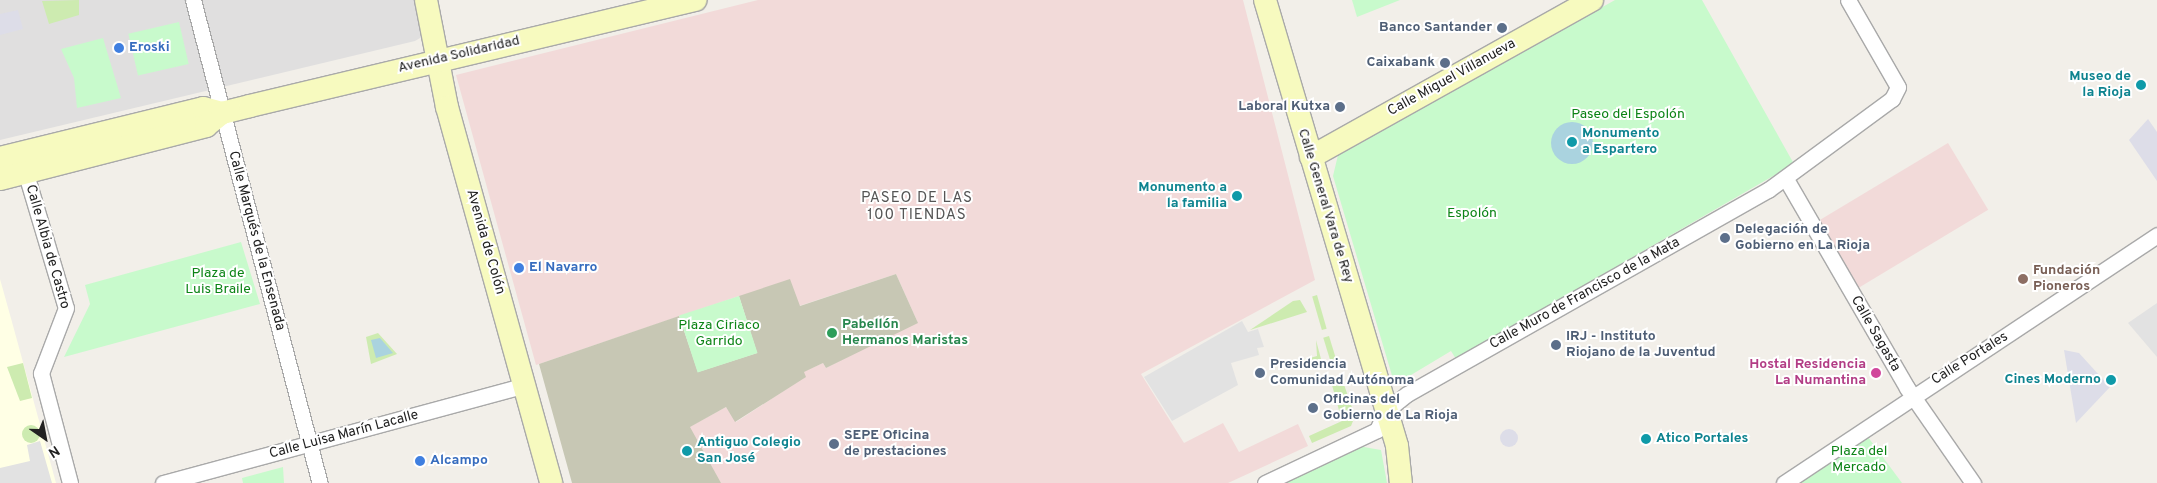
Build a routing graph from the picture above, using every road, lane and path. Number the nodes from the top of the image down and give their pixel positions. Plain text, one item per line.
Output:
1 (193, 0) edge
2 (426, 0) edge
3 (696, 0) edge
4 (1265, 0) edge
5 (1592, 0) edge
6 (1848, 0) edge
7 (438, 60) junction
8 (222, 113) junction
9 (1311, 157) junction
10 (15, 161) edge
11 (0, 179) edge
12 (1786, 179) junction
13 (2157, 235) edge
14 (525, 385) junction
15 (1912, 396) junction
16 (1386, 411) junction
17 (310, 445) junction
18 (70, 483) edge
19 (162, 483) edge
20 (320, 483) edge
21 (552, 483) edge
22 (1265, 483) edge
23 (1401, 483) edge
24 (1784, 483) edge
25 (1973, 483) edge

1 - 8 street, Calle Marqués de la Ensenada
2 - 7 main road, Avenida de Colón
3 - 7 main road, Avenida Solidaridad
4 - 9 main road, Calle General Vara de Rey
5 - 9 main road, Calle Miguel Villanueva
6 - 12 street, Calle Muro de Francisco de la Mata
7 - 8 main road, Avenida Solidaridad
7 - 14 main road, Avenida de Colón
8 - 10 main road, Avenida Solidaridad
8 - 17 street, Calle Marqués de la Ensenada
9 - 16 main road, Calle General Vara de Rey
10 - 11 main road, Avenida Solidaridad
10 - 18 street, Calle Albia de Castro
12 - 15 street, Calle Sagasta
12 - 16 street, Calle Muro de Francisco de la Mata
13 - 15 street, Calle Portales
14 - 17 street, Calle Luisa Marín Lacalle
14 - 21 main road, Avenida de Colón
15 - 24 street, Calle Portales
15 - 25 street, Calle Sagasta
16 - 22 street, Calle Muro de Francisco de la Mata
16 - 23 main road, Calle General Vara de Rey
17 - 19 street, Calle Luisa Marín Lacalle
17 - 20 street, Calle Marqués de la Ensenada

